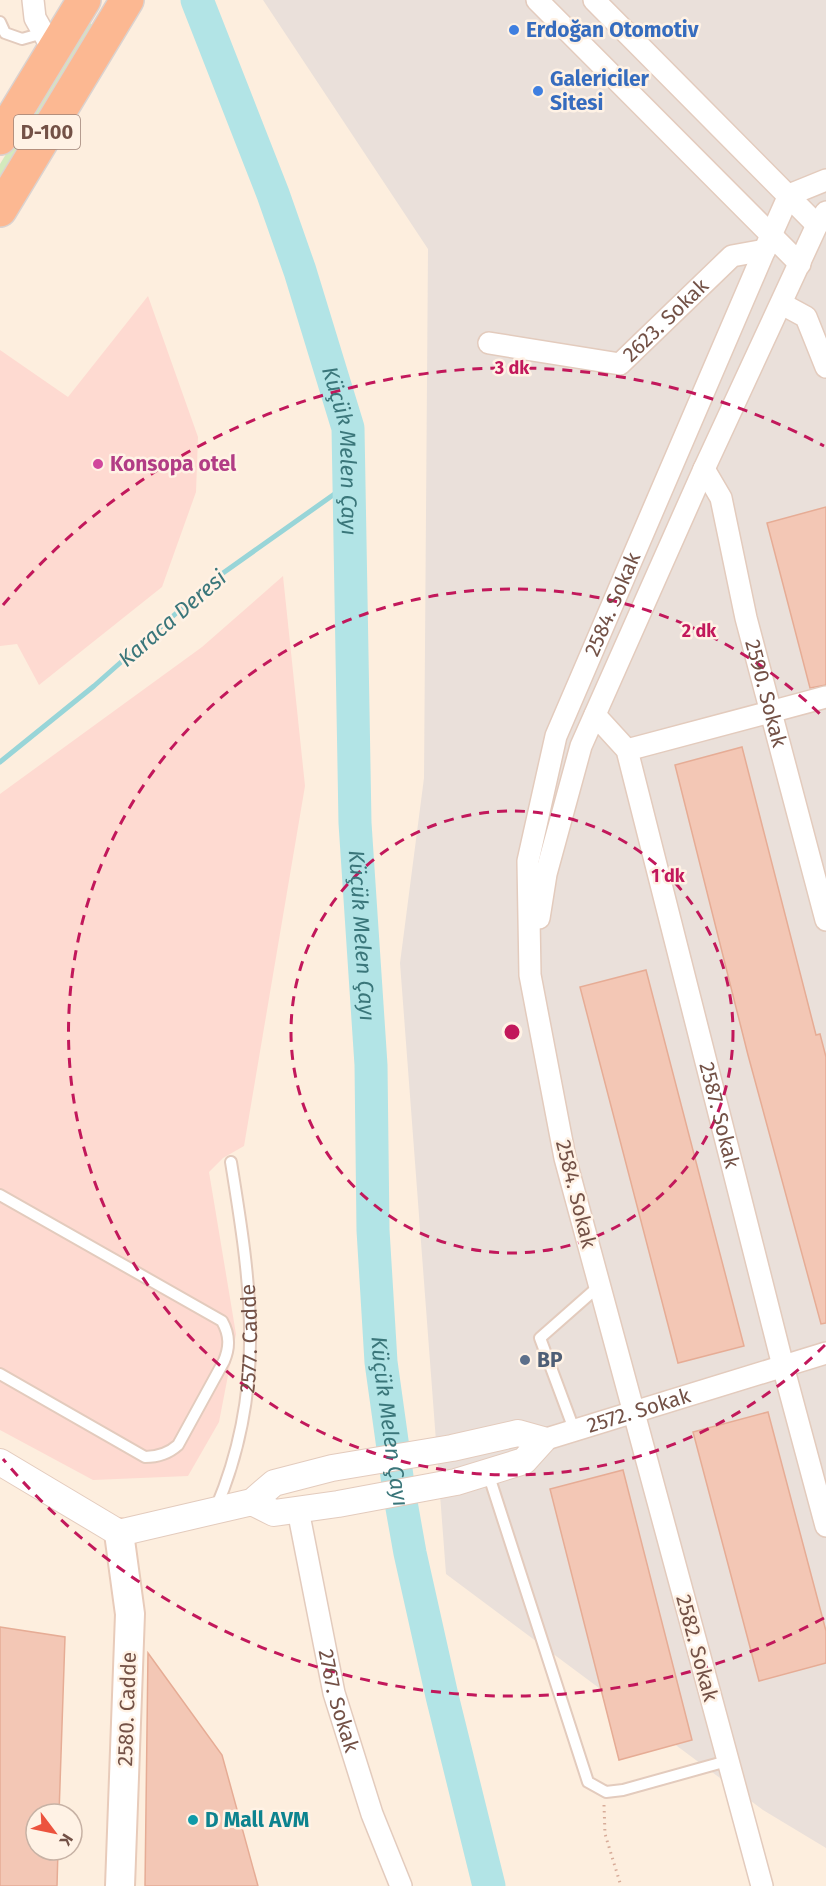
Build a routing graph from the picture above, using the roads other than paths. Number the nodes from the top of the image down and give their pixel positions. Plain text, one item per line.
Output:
1 (33, 0) edge
2 (127, 0) edge
3 (537, 0) edge
4 (594, 0) edge
5 (0, 22) edge
6 (62, 27) edge
7 (0, 138) edge
8 (826, 180) edge
9 (789, 195) junction
10 (0, 210) edge
11 (822, 218) edge
12 (768, 241) junction
13 (800, 264) junction
14 (782, 304) junction
15 (489, 343) dead end
16 (826, 367) edge
17 (704, 470) junction
18 (826, 697) edge
19 (770, 712) junction
20 (595, 715) junction
21 (627, 750) junction
22 (826, 920) edge
23 (530, 975) junction
24 (231, 1162) dead end
25 (0, 1195) edge
26 (599, 1286) junction
27 (826, 1353) edge
28 (783, 1366) junction
29 (0, 1374) edge
30 (633, 1410) junction
31 (574, 1432) junction
32 (543, 1440) junction
33 (0, 1462) edge
34 (488, 1472) junction
35 (252, 1502) junction
36 (298, 1510) junction
37 (214, 1511) junction
38 (826, 1526) edge
39 (119, 1533) junction
40 (728, 1761) junction
41 (120, 1886) edge
42 (401, 1886) edge
43 (762, 1886) edge

1 - 6 street
2 - 10 highway, D-100
3 - 12 street
4 - 9 street
5 - 6 lane
6 - 7 highway, D-100
8 - 9 street
9 - 11 street
9 - 12 street, 2584. Sokak
11 - 13 street, 2584. Sokak
12 - 13 street
12 - 15 street, 2623. Sokak
12 - 23 street, 2584. Sokak
13 - 14 street, 2584. Sokak
14 - 16 street
14 - 17 street, 2584. Sokak
17 - 19 street, 2590. Sokak
17 - 20 street, 2584. Sokak
18 - 19 street
19 - 21 street
19 - 22 street, 2590. Sokak
20 - 21 street, 2587. Sokak
20 - 23 street, 2584. Sokak
21 - 28 street, 2587. Sokak
23 - 26 street, 2584. Sokak
24 - 37 lane, 2577. Cadde
25 - 29 lane
26 - 30 street, 2584. Sokak
26 - 31 lane
27 - 28 street, 2572. Sokak
28 - 30 street, 2572. Sokak
28 - 38 street, 2587. Sokak
30 - 31 street, 2572. Sokak
30 - 40 street, 2582. Sokak
31 - 32 street, 2572. Sokak
32 - 34 street
32 - 35 street, 2572. Sokak
33 - 39 street
34 - 36 street
34 - 40 lane
35 - 36 street
35 - 37 street
36 - 42 street, 2767. Sokak
37 - 39 street
39 - 41 main road, 2580. Cadde
40 - 43 street, 2582. Sokak

